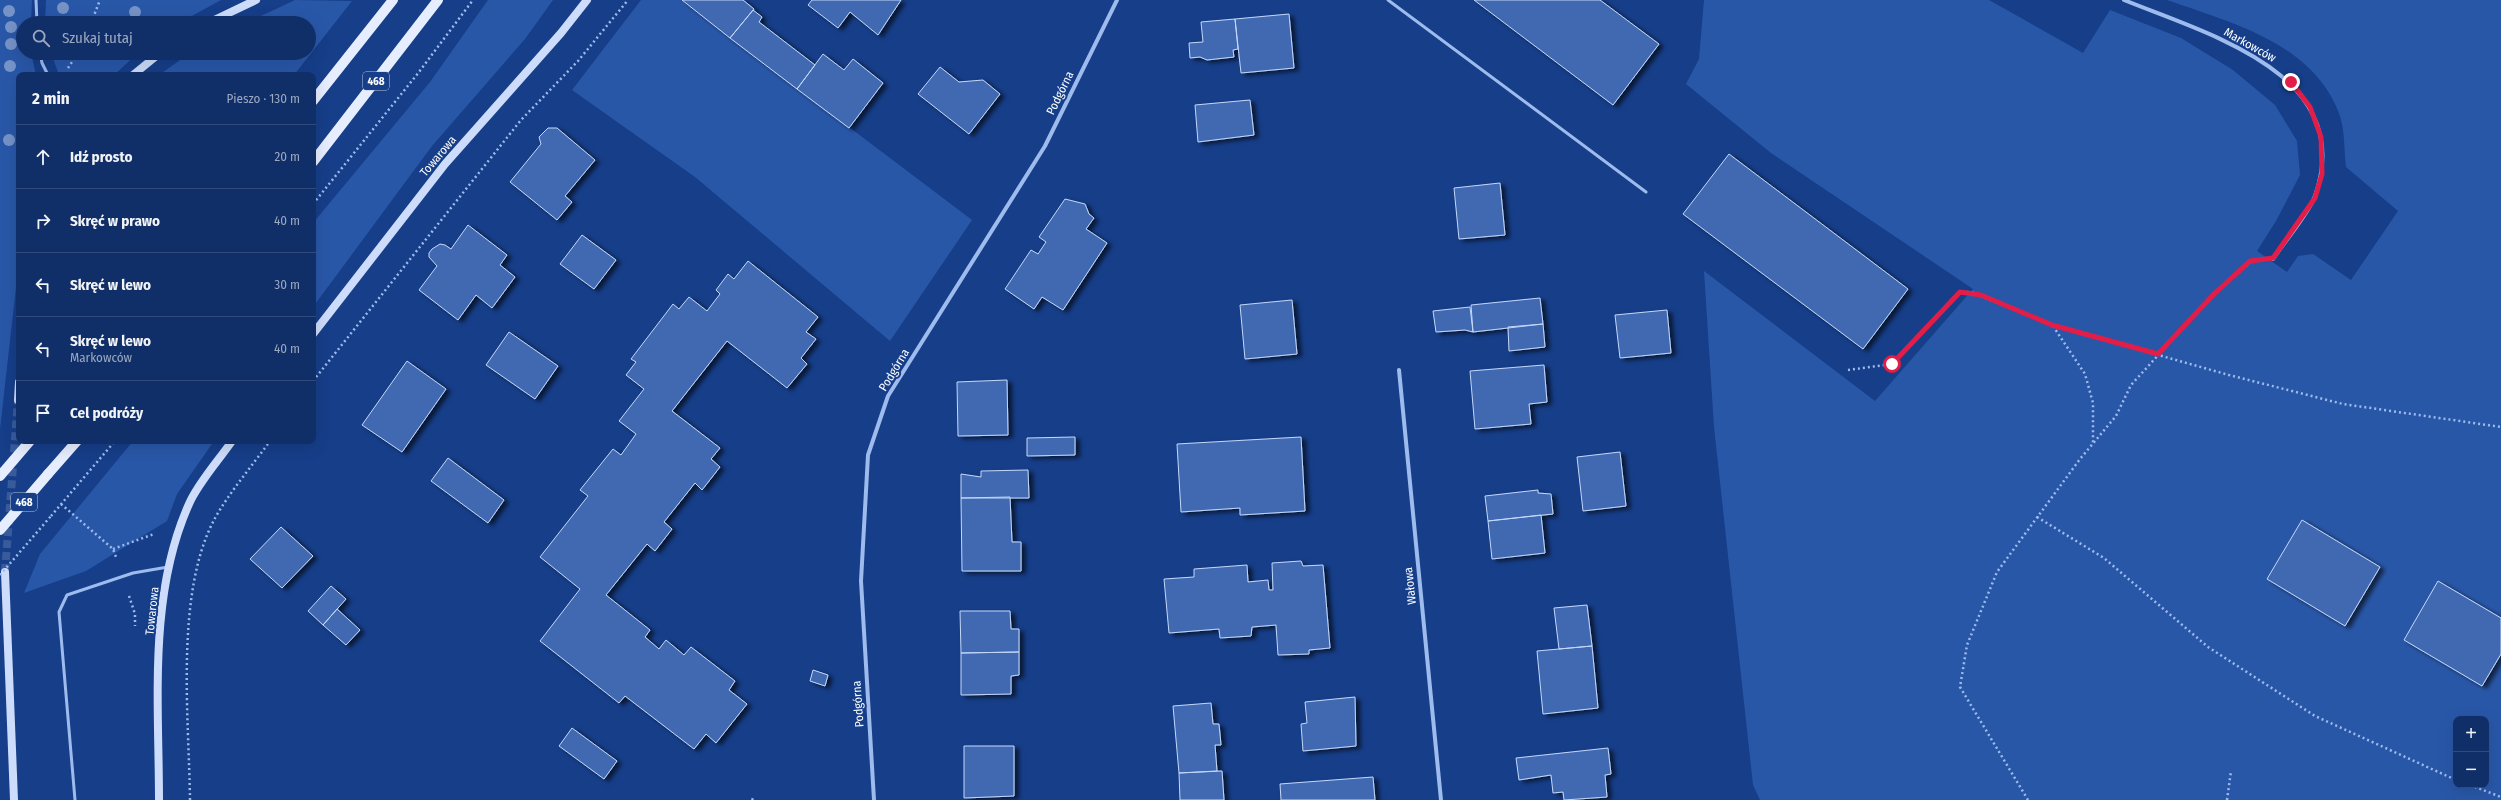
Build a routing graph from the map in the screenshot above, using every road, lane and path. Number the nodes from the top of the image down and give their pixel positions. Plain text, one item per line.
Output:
1 (36, 0) edge
2 (100, 0) edge
3 (256, 0) edge
4 (393, 0) edge
5 (438, 0) edge
6 (473, 0) edge
7 (587, 0) edge
8 (628, 0) edge
9 (1117, 0) edge
10 (1388, 0) edge
11 (2124, 0) edge
12 (37, 16) edge
13 (94, 16) edge
14 (220, 16) edge
15 (41, 60) edge
16 (73, 60) edge
17 (152, 60) edge
18 (67, 70) dead end
19 (46, 72) edge
20 (138, 72) edge
21 (316, 97) edge
22 (316, 158) edge
23 (1646, 192) dead end
24 (316, 200) edge
25 (2273, 258) joint
26 (2052, 325) junction
27 (316, 330) edge
28 (2158, 354) junction
29 (1399, 370) dead end
30 (1848, 370) dead end
31 (316, 377) edge
32 (2501, 427) edge
33 (27, 444) edge
34 (74, 444) edge
35 (112, 444) edge
36 (230, 444) edge
37 (268, 444) edge
38 (2093, 444) junction
39 (0, 476) edge
40 (61, 504) junction
41 (2037, 517) junction
42 (0, 530) edge
43 (113, 549) dead end
44 (169, 567) junction
45 (2, 574) edge
46 (2231, 771) dead end
47 (2453, 779) edge
48 (2478, 788) edge
49 (754, 796) dead end
50 (2501, 797) edge
51 (14, 800) edge
52 (75, 800) edge
53 (159, 800) edge
54 (190, 800) edge
55 (752, 800) edge
56 (874, 800) edge
57 (1441, 800) edge
58 (2028, 800) edge
59 (2227, 800) edge

1 - 12 lane
2 - 13 path
3 - 14 street
4 - 21 main road
5 - 22 main road, 468
6 - 24 path
7 - 27 street, Towarowa
8 - 31 path
9 - 56 street, Podgórna
10 - 23 lane
11 - 25 street, Markowców
15 - 19 lane
16 - 18 path
17 - 20 street
25 - 28 path
26 - 28 path
26 - 30 path
26 - 38 path
28 - 32 path
28 - 38 path
29 - 57 street, Wałowa
33 - 39 main road, bridge
34 - 42 main road, 468, bridge
35 - 40 path
36 - 44 street, Towarowa
37 - 54 path
38 - 41 path
40 - 43 path
40 - 45 path, bridge
41 - 47 path
41 - 58 path
44 - 52 lane
44 - 53 street, Towarowa
45 - 51 street
46 - 59 path
48 - 50 path
49 - 55 path

